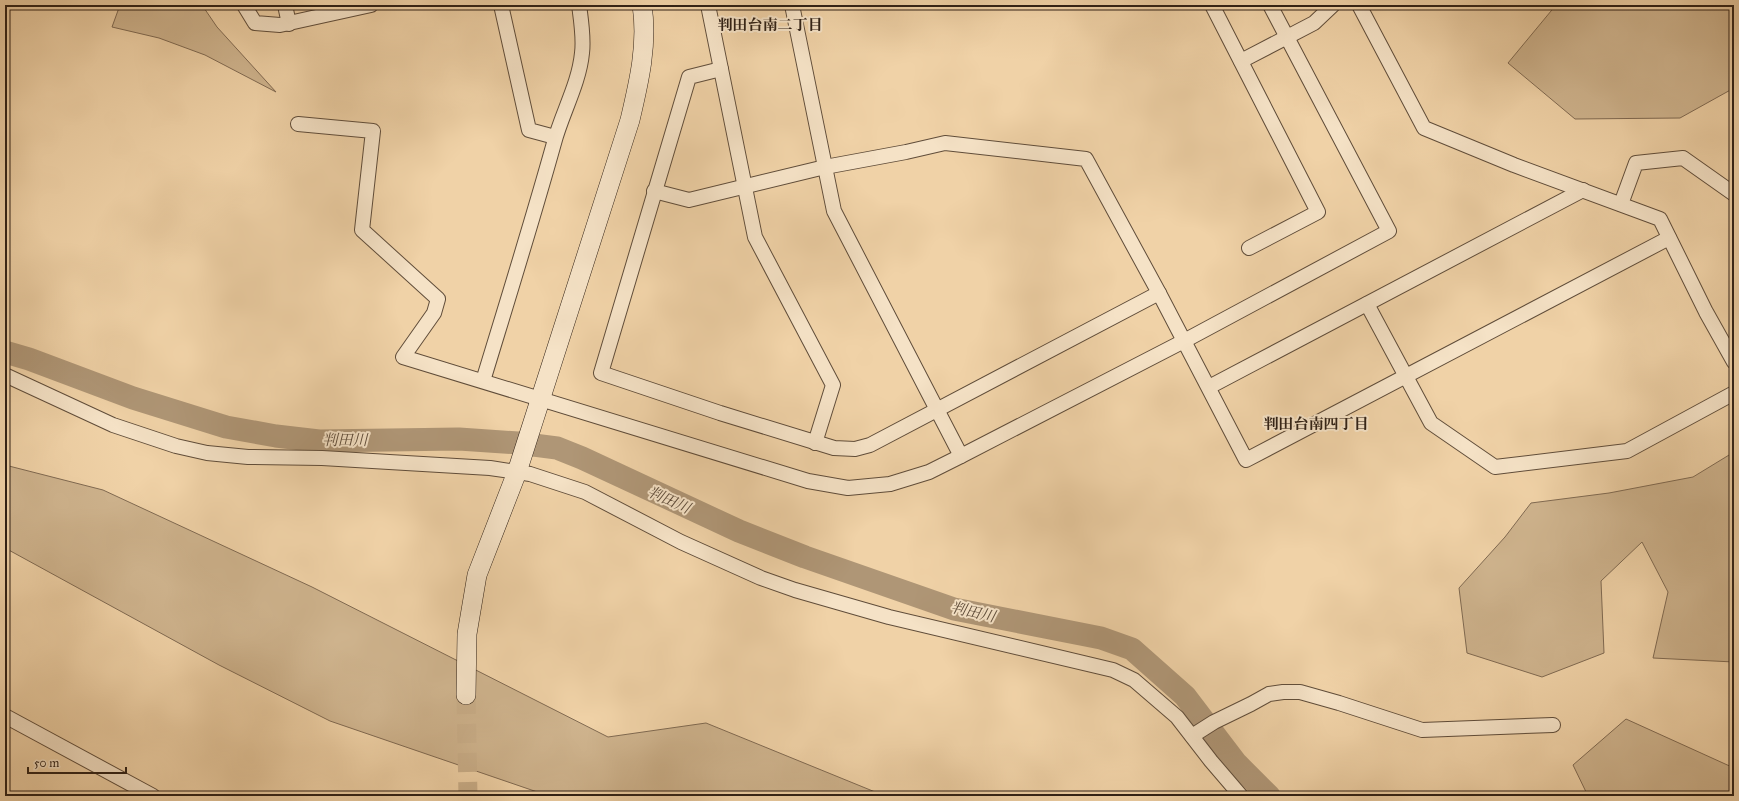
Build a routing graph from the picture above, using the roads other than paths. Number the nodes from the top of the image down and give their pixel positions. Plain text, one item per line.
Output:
1 (244, 5) edge
2 (285, 5) edge
3 (371, 5) edge
4 (501, 5) edge
5 (578, 5) edge
6 (642, 5) edge
7 (708, 5) edge
8 (792, 5) edge
9 (1212, 5) edge
10 (1270, 5) edge
11 (1333, 5) edge
12 (1359, 5) edge
13 (339, 8) edge
14 (289, 24) junction
15 (1287, 37) junction
16 (1241, 61) junction
17 (721, 69) junction
18 (298, 124) dead end
19 (555, 137) junction
20 (825, 167) junction
21 (745, 187) junction
22 (1583, 190) junction
23 (654, 191) junction
24 (1734, 194) edge
25 (1621, 204) junction
26 (1669, 238) junction
27 (1249, 248) dead end
28 (1159, 294) junction
29 (1367, 304) junction
30 (1184, 341) junction
31 (1734, 362) edge
32 (5, 375) edge
33 (1405, 376) junction
34 (483, 381) junction
35 (1209, 387) junction
36 (1734, 393) edge
37 (541, 399) junction
38 (937, 409) junction
39 (815, 443) junction
40 (961, 456) junction
41 (519, 467) junction
42 (466, 695) tunnel mouth
43 (5, 716) edge
44 (1554, 725) dead end
45 (1196, 733) junction
46 (153, 796) edge
47 (1241, 796) edge

1 - 14 street
2 - 14 street
3 - 13 street
4 - 19 street
5 - 19 street
6 - 37 street
7 - 17 street
8 - 20 street
9 - 16 street
10 - 15 street
11 - 15 street
12 - 22 street
13 - 14 street
15 - 16 street
15 - 30 street
16 - 27 street
17 - 21 street
17 - 23 street
18 - 34 street
19 - 34 street
20 - 21 street
20 - 28 street
20 - 38 street
21 - 23 street
21 - 39 street
22 - 25 street
22 - 29 street
23 - 39 street
24 - 25 street
25 - 26 street
26 - 31 street
26 - 33 street
28 - 30 street
28 - 38 street
29 - 33 street
29 - 35 street
30 - 35 street
30 - 40 street
32 - 41 street
33 - 35 street
33 - 36 street
34 - 37 street
37 - 40 street
37 - 41 street
38 - 39 street
38 - 40 street
41 - 42 street
41 - 45 street
43 - 46 street
44 - 45 street
45 - 47 street

